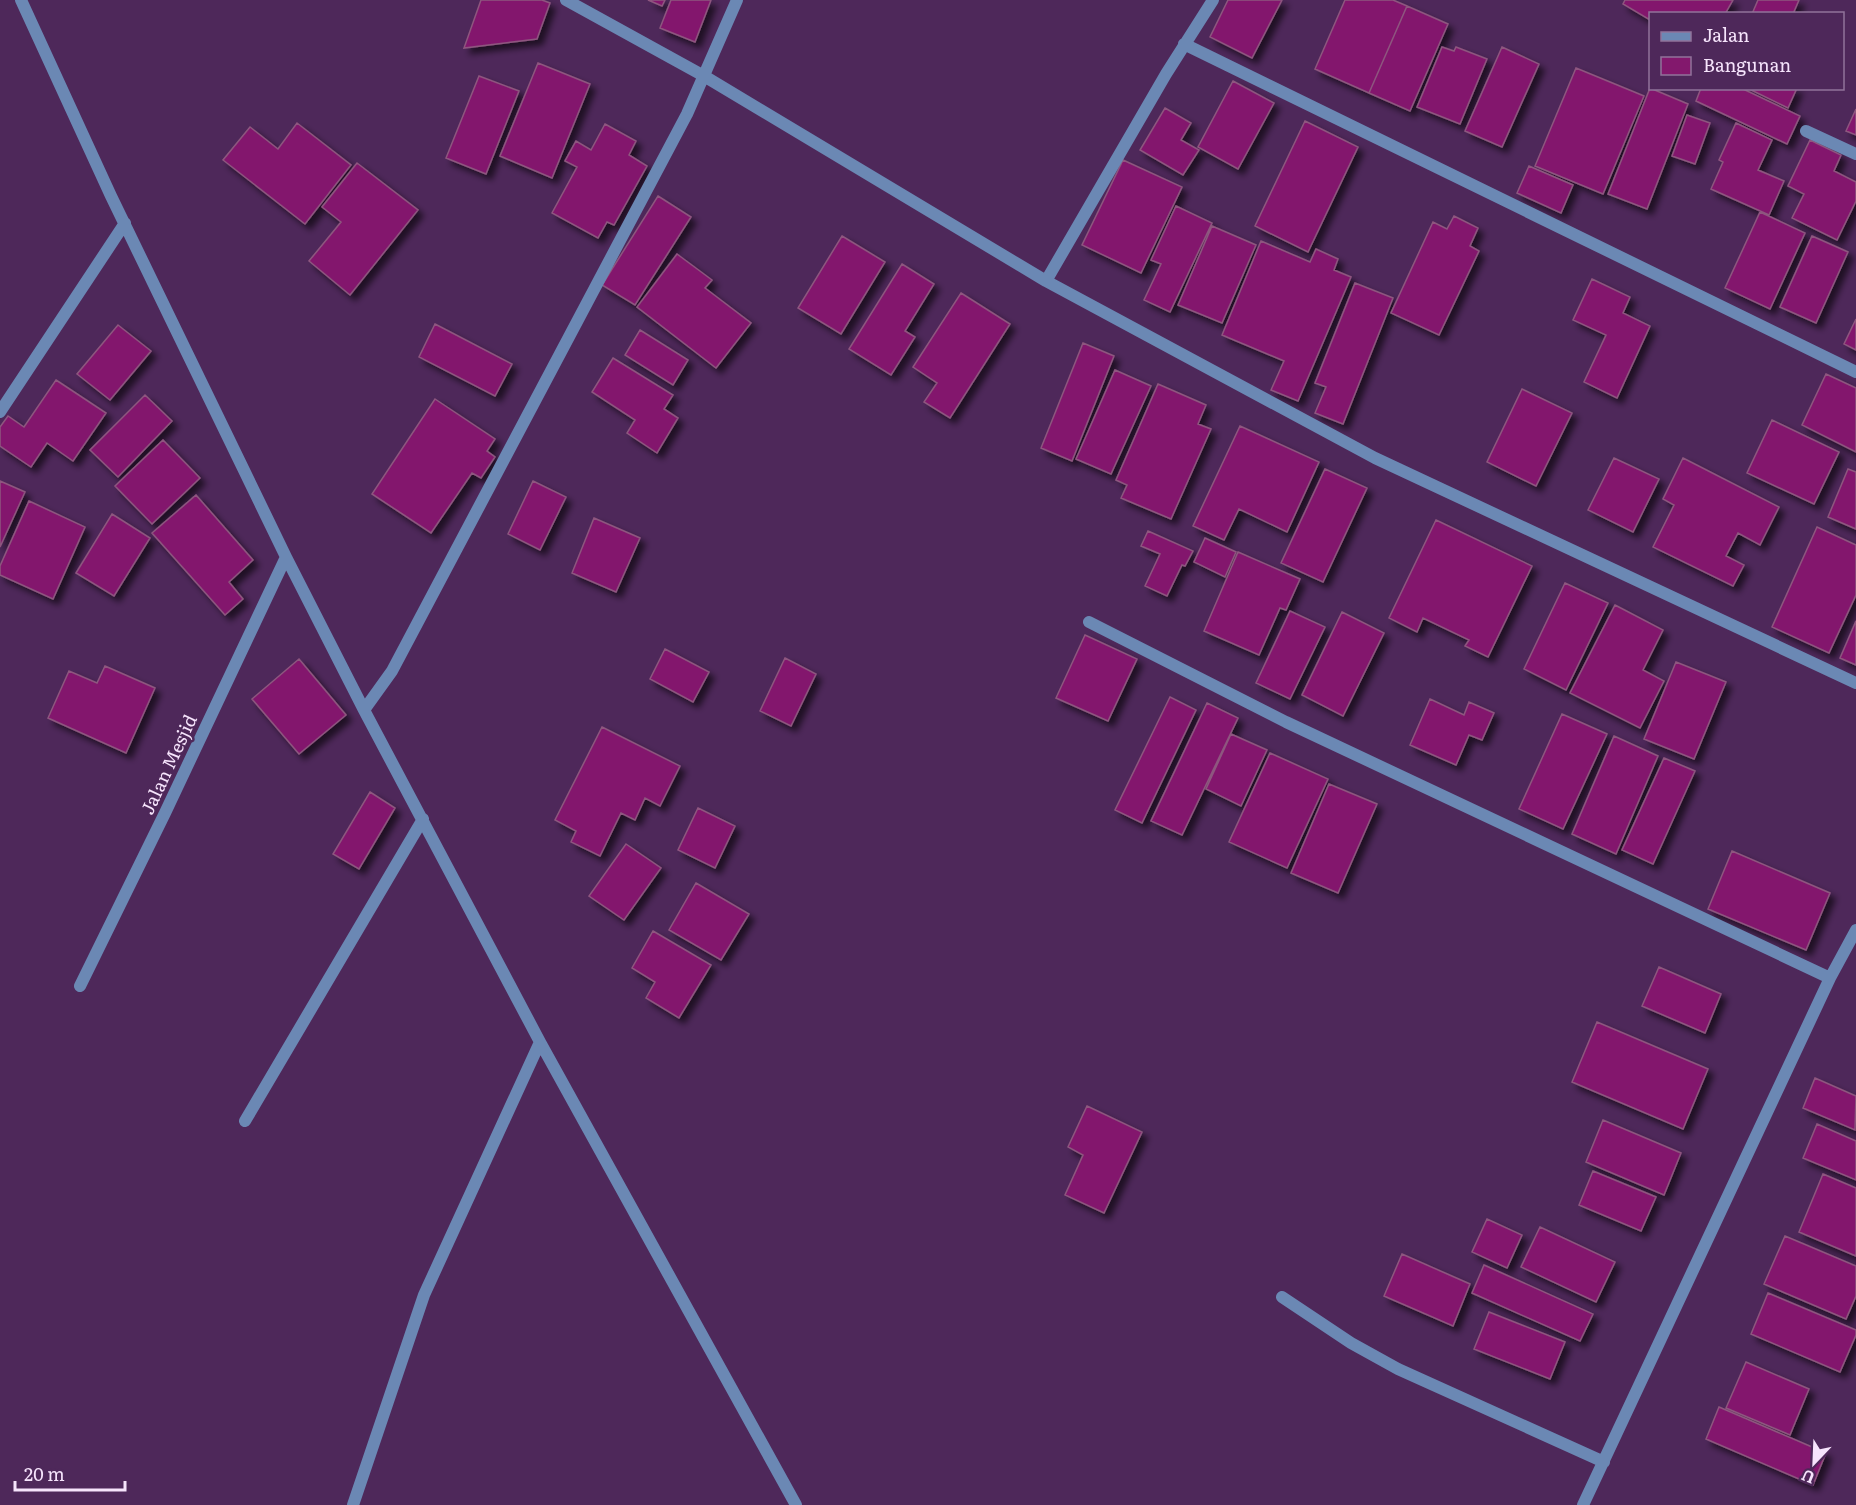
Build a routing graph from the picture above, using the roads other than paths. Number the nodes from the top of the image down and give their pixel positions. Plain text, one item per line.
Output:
1 (21, 0) edge
2 (567, 0) edge
3 (737, 0) edge
4 (1213, 0) edge
5 (1184, 44) junction
6 (704, 76) junction
7 (1806, 131) dead end
8 (1856, 154) edge
9 (125, 223) junction
10 (1046, 282) junction
11 (1856, 372) edge
12 (0, 412) edge
13 (286, 557) junction
14 (1089, 622) dead end
15 (1856, 682) edge
16 (364, 710) junction
17 (423, 819) junction
18 (1856, 930) edge
19 (1830, 978) junction
20 (80, 986) dead end
21 (540, 1042) junction
22 (245, 1121) dead end
23 (1281, 1298) dead end
24 (1604, 1462) junction
25 (354, 1505) edge
26 (796, 1505) edge
27 (1583, 1505) edge

1 - 9 street
2 - 6 street
3 - 6 street
4 - 5 street
5 - 10 street
5 - 11 street
6 - 10 street
6 - 16 street
7 - 8 street
9 - 12 street
9 - 13 street
10 - 15 street
13 - 16 street
13 - 20 street, Jalan Mesjid
14 - 19 street
16 - 17 street
17 - 21 street
17 - 22 street
18 - 19 street
19 - 24 street
21 - 25 street
21 - 26 street
23 - 24 street
24 - 27 street

